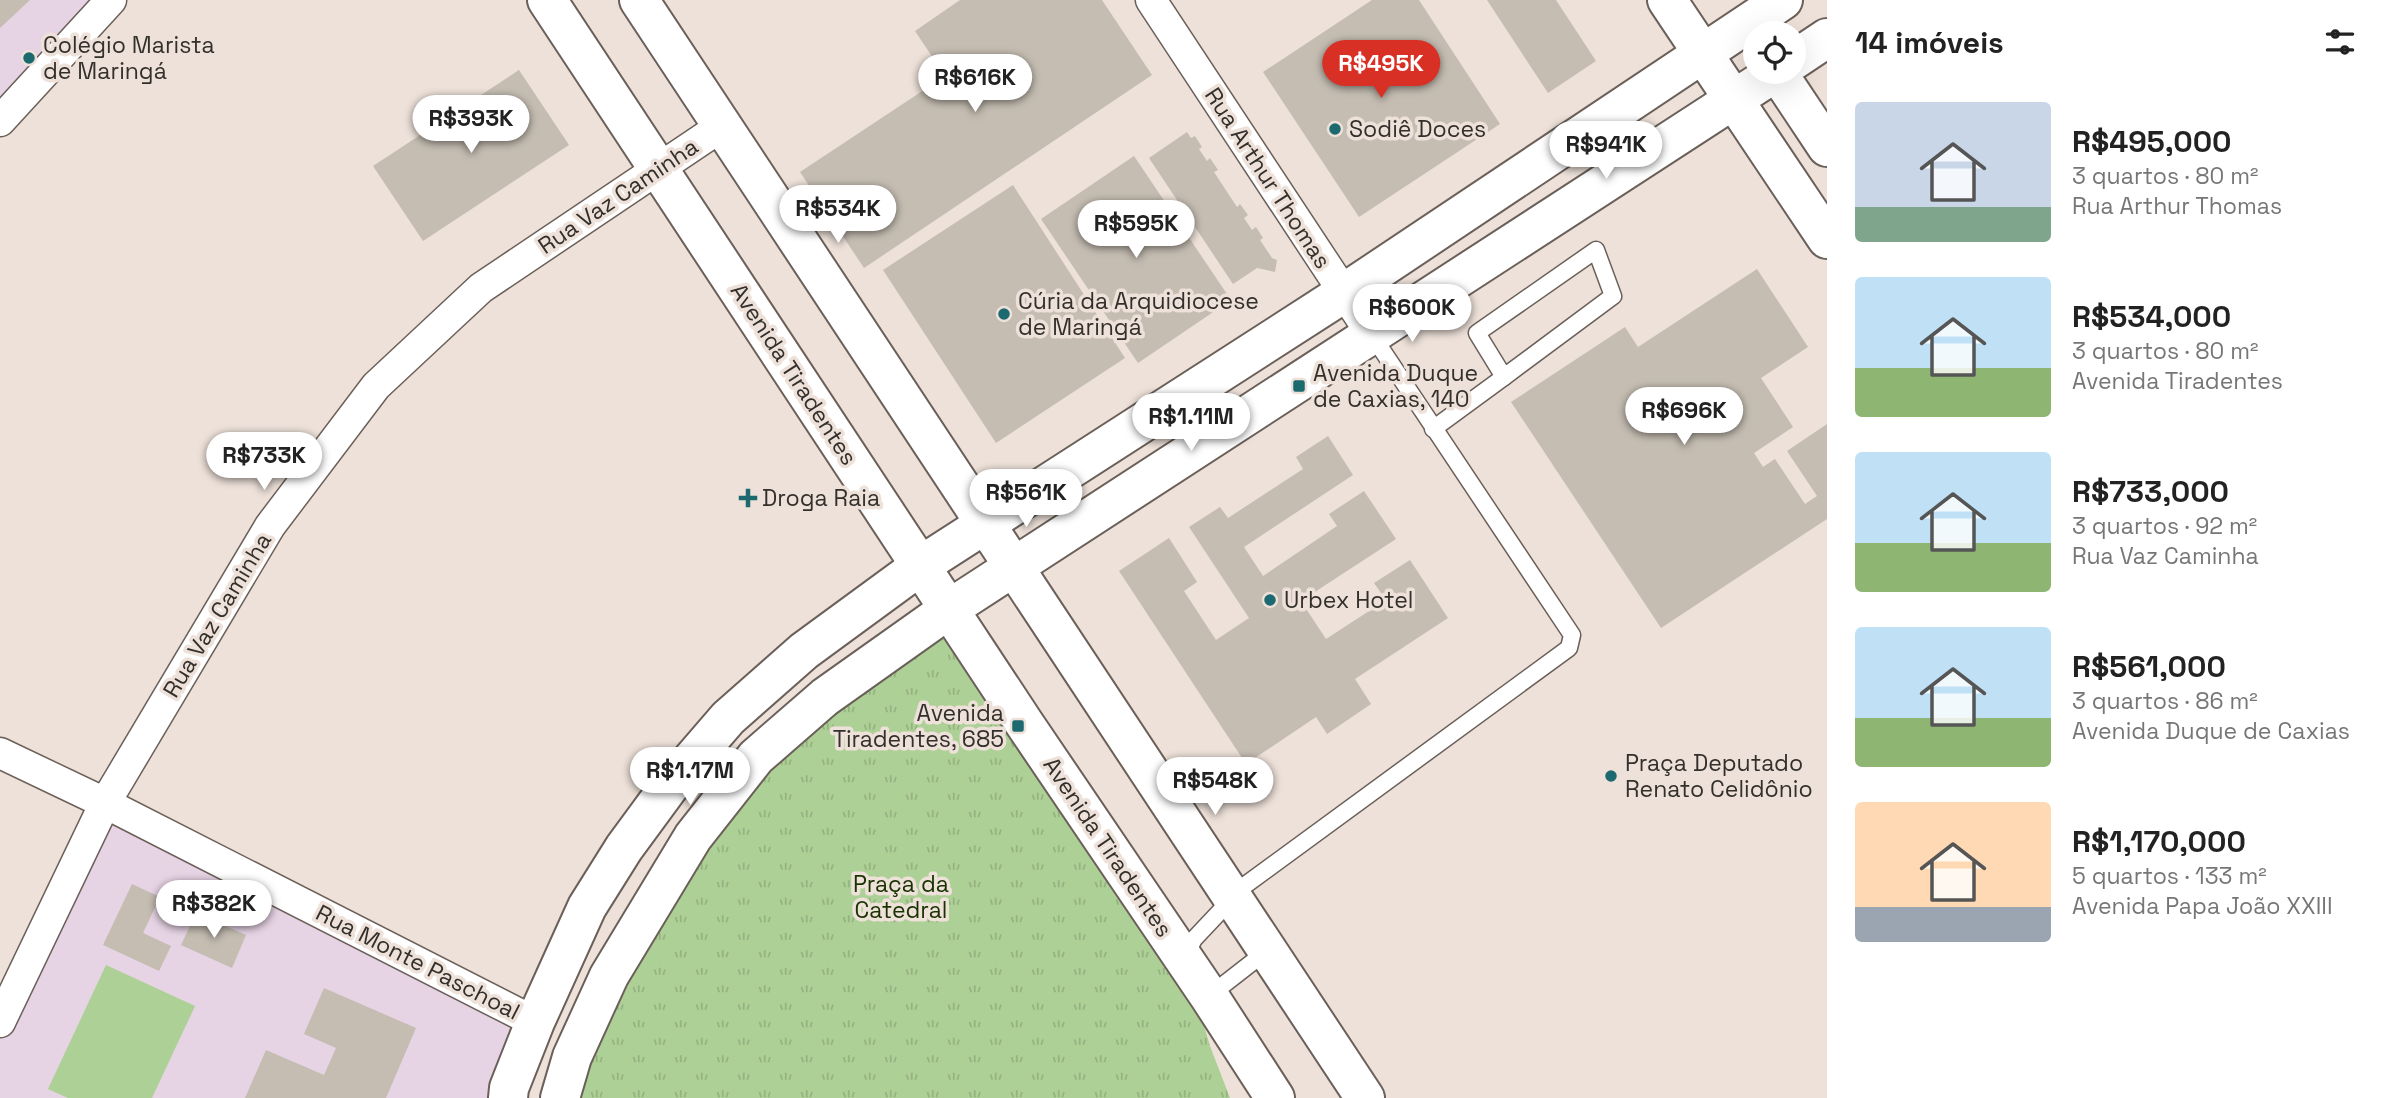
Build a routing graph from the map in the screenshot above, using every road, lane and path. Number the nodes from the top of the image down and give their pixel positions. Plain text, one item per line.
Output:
1 (111, 0) edge
2 (547, 0) edge
3 (639, 0) edge
4 (1150, 0) edge
5 (1667, 0) edge
6 (1783, 0) edge
7 (1744, 21) edge
8 (1743, 22) edge
9 (1827, 38) edge
10 (1806, 52) edge
11 (1703, 55) junction
12 (1758, 84) edge
13 (1785, 84) edge
14 (1732, 100) junction
15 (1606, 118) junction
16 (0, 121) edge
17 (722, 125) junction
18 (1827, 147) edge
19 (658, 167) junction
20 (1554, 215) junction
21 (1827, 239) edge
22 (1344, 293) junction
23 (1372, 335) junction
24 (1504, 377) junction
25 (1239, 421) junction
26 (1141, 425) junction
27 (1433, 429) junction
28 (987, 524) junction
29 (920, 566) junction
30 (1016, 567) junction
31 (949, 609) junction
32 (728, 718) junction
33 (0, 753) edge
34 (105, 803) junction
35 (692, 837) junction
36 (1232, 897) junction
37 (1268, 949) junction
38 (1184, 958) junction
39 (609, 976) junction
40 (1209, 996) junction
41 (0, 1022) edge
42 (535, 1022) junction
43 (507, 1095) edge
44 (560, 1098) edge
45 (1275, 1098) edge
46 (1365, 1098) edge

1 - 16 street
2 - 19 main road, Avenida Tiradentes
3 - 17 main road
4 - 22 street, Rua Arthur Thomas
5 - 11 main road
6 - 7 main road
8 - 11 main road
9 - 10 main road
11 - 14 main road
11 - 15 main road
12 - 14 main road
13 - 18 main road
14 - 20 main road
14 - 21 main road
15 - 20 main road
15 - 22 main road
17 - 19 street, Rua Vaz Caminha
17 - 28 main road
19 - 29 main road, Avenida Tiradentes
19 - 34 street, Rua Vaz Caminha
20 - 23 main road
22 - 23 street, Rua Arthur Thomas
22 - 26 main road
23 - 25 main road
23 - 27 lane, Rua Arthur Thomas
24 - 24 lane
24 - 27 lane
25 - 26 main road
25 - 30 main road
26 - 28 main road
27 - 36 lane, Rua Arthur Thomas
28 - 29 main road
28 - 30 main road
29 - 31 main road, Avenida Tiradentes
29 - 32 main road
30 - 31 main road
30 - 36 main road
31 - 35 main road
31 - 38 main road, Avenida Tiradentes
32 - 35 main road
32 - 42 main road
33 - 34 street, Rua Monte Paschoal
34 - 41 street, Rua Vaz Caminha
34 - 42 street, Rua Monte Paschoal
35 - 39 main road
36 - 37 main road
36 - 38 lane
37 - 40 lane
37 - 46 main road
38 - 40 main road, Avenida Tiradentes
39 - 42 main road
39 - 44 main road
40 - 45 main road, Avenida Tiradentes
42 - 43 main road

